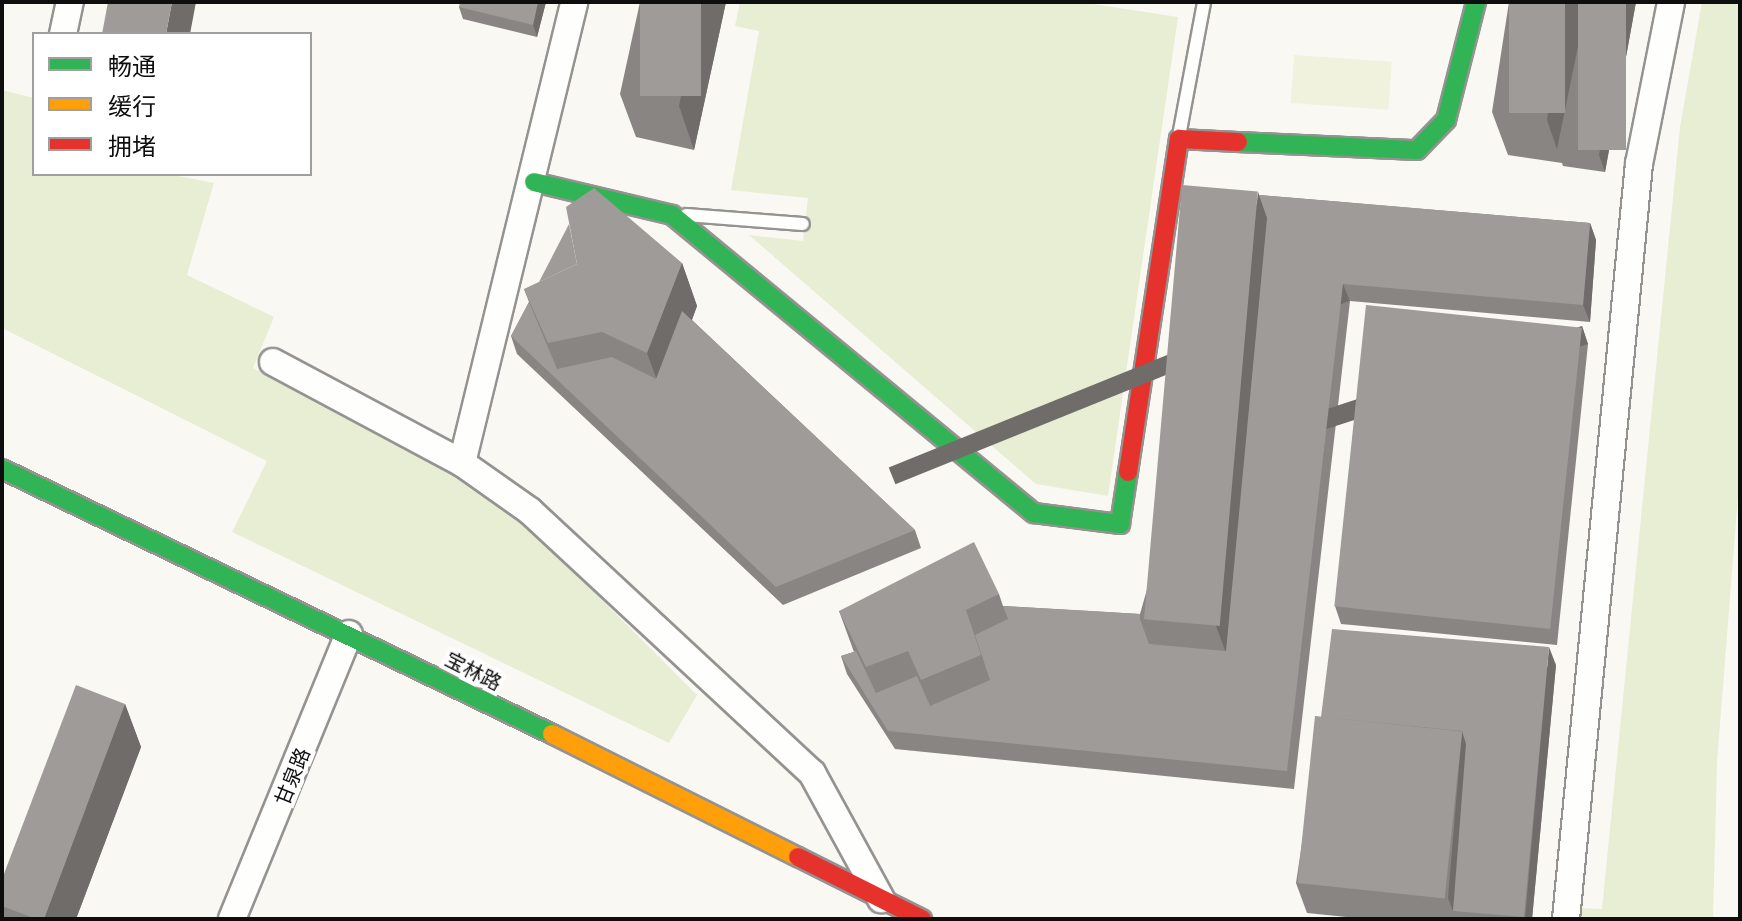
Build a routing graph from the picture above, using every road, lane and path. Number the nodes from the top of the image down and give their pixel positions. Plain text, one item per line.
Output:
1 (70, 2) edge
2 (574, 2) edge
3 (1204, 2) edge
4 (1476, 2) edge
5 (1671, 2) edge
6 (63, 32) edge
7 (1179, 139) junction
8 (534, 182) junction
9 (668, 215) junction
10 (803, 224) dead end
11 (273, 362) dead end
12 (462, 463) junction
13 (2, 469) edge
14 (349, 634) junction
15 (881, 899) junction
16 (232, 919) edge
17 (922, 919) edge
18 (1566, 919) edge

1 - 6 street
2 - 8 street
3 - 7 lane
4 - 7 street
5 - 18 street
7 - 9 street
8 - 9 street
8 - 12 street
9 - 10 lane
11 - 12 street
12 - 15 street
13 - 14 street, 宝林路
14 - 15 street, 宝林路
14 - 16 street, 甘泉路
15 - 17 street, 宝林路

